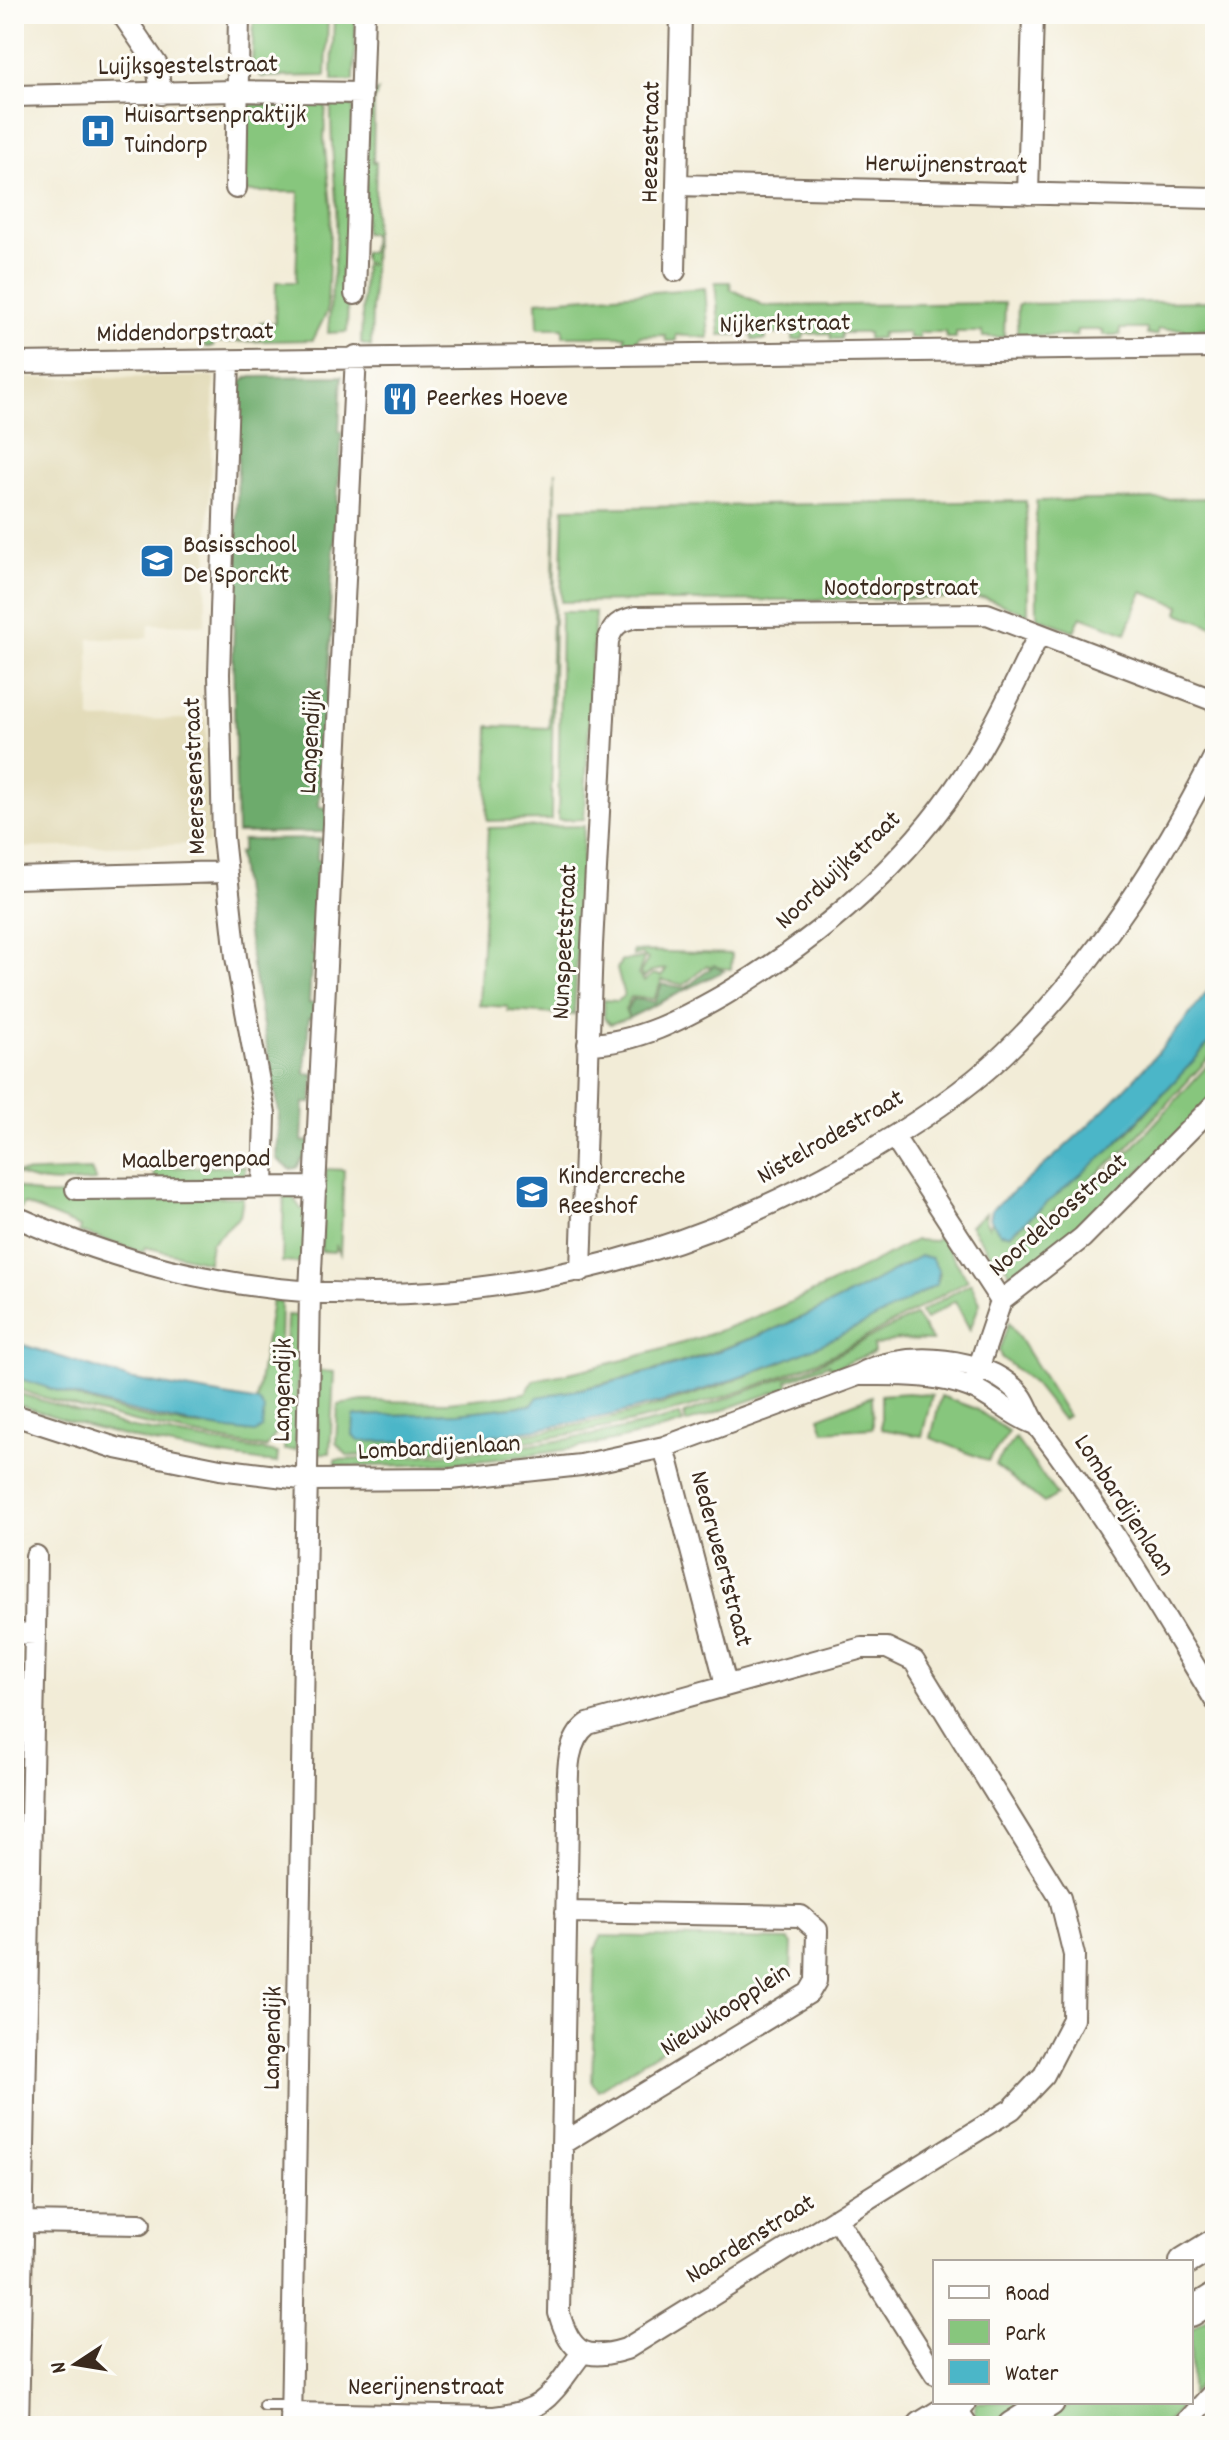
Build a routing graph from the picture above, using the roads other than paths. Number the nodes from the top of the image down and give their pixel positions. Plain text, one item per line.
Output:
1 (122, 14) edge
2 (239, 14) edge
3 (364, 14) edge
4 (681, 14) edge
5 (1033, 14) edge
6 (235, 91) junction
7 (362, 93) junction
8 (161, 94) junction
9 (14, 96) edge
10 (677, 185) junction
11 (236, 188) dead end
12 (1028, 194) junction
13 (1215, 198) edge
14 (675, 271) dead end
15 (355, 294) dead end
16 (1215, 347) edge
17 (356, 356) junction
18 (229, 361) junction
19 (14, 363) edge
20 (620, 621) joint
21 (1039, 634) junction
22 (1215, 701) edge
23 (1215, 755) edge
24 (225, 872) junction
25 (14, 878) edge
26 (588, 1044) junction
27 (1215, 1104) edge
28 (894, 1137) junction
29 (263, 1186) junction
30 (316, 1187) junction
31 (76, 1189) dead end
32 (14, 1216) edge
33 (581, 1271) junction
34 (310, 1291) junction
35 (1001, 1301) junction
36 (975, 1378) junction
37 (14, 1415) edge
38 (664, 1447) junction
39 (309, 1480) junction
40 (36, 1556) dead end
41 (14, 1633) edge
42 (35, 1634) junction
43 (726, 1684) junction
44 (1215, 1700) edge
45 (23, 1840) edge
46 (566, 1912) junction
47 (20, 2055) edge
48 (563, 2143) junction
49 (836, 2218) junction
50 (23, 2222) junction
51 (140, 2224) dead end
52 (1215, 2243) edge
53 (1187, 2260) edge
54 (1215, 2297) edge
55 (1193, 2311) edge
56 (582, 2353) junction
57 (933, 2371) edge
58 (1215, 2391) edge
59 (1047, 2404) edge
60 (264, 2405) dead end
61 (959, 2409) edge
62 (291, 2414) edge
63 (18, 2426) edge
64 (922, 2426) edge
65 (1012, 2426) edge
66 (1183, 2426) edge

1 - 8 street
2 - 6 street
3 - 7 street
4 - 10 street, Heezestraat
5 - 12 street
6 - 7 street, Luijksgestelstraat
6 - 8 street, Luijksgestelstraat
6 - 11 street
7 - 15 street
8 - 9 street, Luijksgestelstraat
10 - 12 street, Herwijnenstraat
10 - 14 street, Heezestraat
12 - 13 street, Herwijnenstraat
16 - 17 street, Nijkerkstraat
17 - 18 street, Middendorpstraat
17 - 30 street, Langendijk
18 - 19 street, Middendorpstraat
18 - 24 street, Meerssenstraat
20 - 21 street, Nootdorpstraat
20 - 26 street, Nunspeetstraat
21 - 22 street, Nootdorpstraat
21 - 26 street, Noordwijkstraat
23 - 28 street, Nistelrodestraat
24 - 25 street
24 - 29 street, Meerssenstraat
26 - 33 street, Nunspeetstraat
27 - 35 street, Noordeloosstraat
28 - 33 street, Nistelrodestraat
28 - 35 street
29 - 30 street, Maalbergenpad
29 - 31 street, Maalbergenpad
30 - 34 street, Langendijk
32 - 34 street, Nistelrodestraat
33 - 34 street, Nistelrodestraat
34 - 39 street, Langendijk
35 - 36 street, Noordeloosstraat
36 - 38 street, Lombardijenlaan
36 - 44 street, Lombardijenlaan
37 - 39 street, Lombardijenlaan
38 - 39 street, Lombardijenlaan
38 - 43 street, Nederweertstraat
39 - 62 street, Langendijk
40 - 42 street
41 - 42 street
42 - 45 street
43 - 46 street, Naardenstraat
43 - 49 street, Naardenstraat
45 - 47 street
46 - 48 street, Naardenstraat
46 - 48 street, Nieuwkoopplein
47 - 50 street
48 - 56 street, Naardenstraat
49 - 56 street, Naardenstraat
49 - 57 street
50 - 51 street
50 - 63 street
52 - 53 street
54 - 55 street
56 - 62 street, Neerijnenstraat
58 - 66 street
59 - 65 street
60 - 62 lane
61 - 64 street

